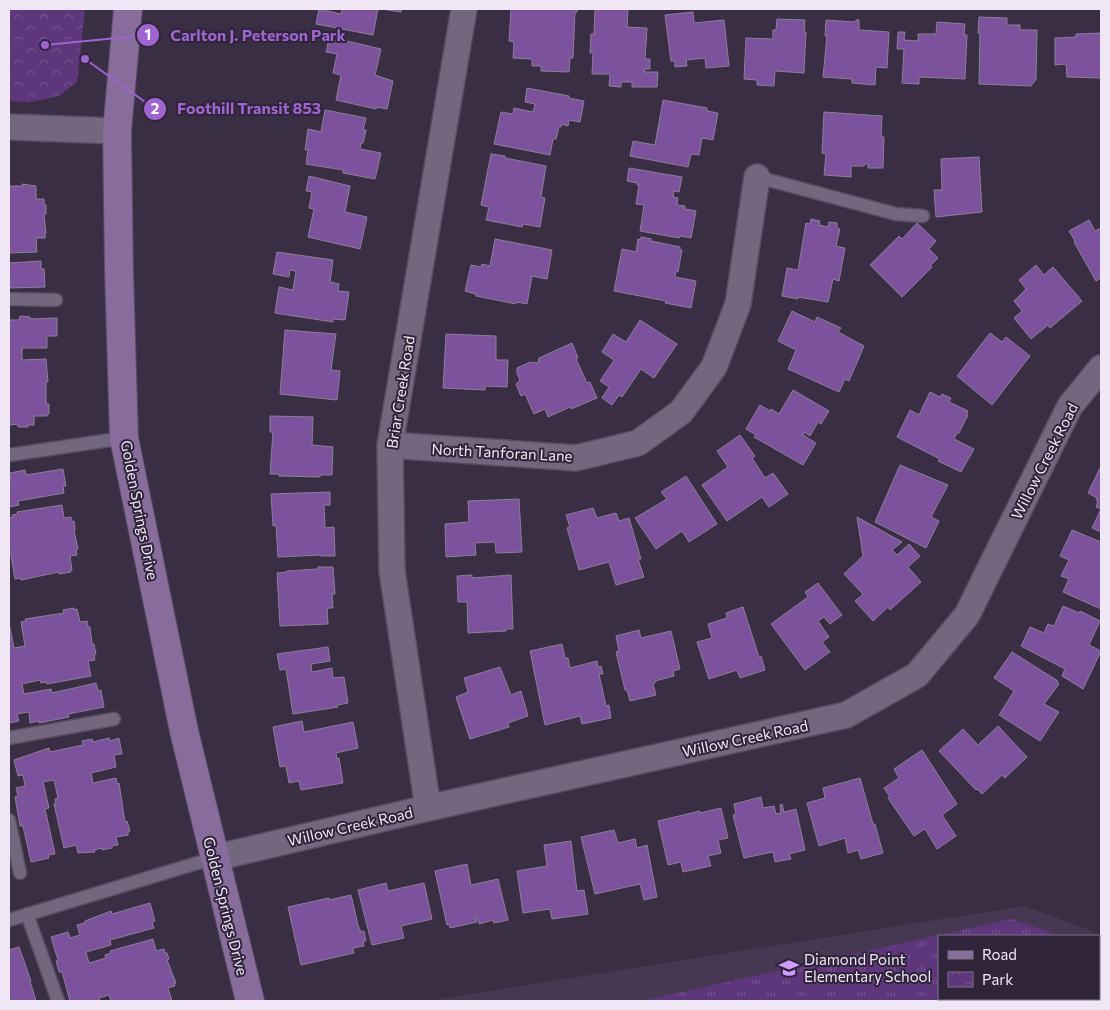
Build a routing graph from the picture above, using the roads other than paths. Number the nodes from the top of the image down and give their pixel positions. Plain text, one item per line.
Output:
1 (128, 9) edge
2 (464, 9) edge
3 (9, 127) edge
4 (117, 131) junction
5 (757, 176) joint
6 (923, 216) dead end
7 (9, 299) edge
8 (56, 300) dead end
9 (1101, 368) edge
10 (124, 438) junction
11 (390, 445) junction
12 (9, 454) edge
13 (114, 719) dead end
14 (9, 738) edge
15 (428, 808) junction
16 (9, 820) edge
17 (214, 858) junction
18 (20, 874) dead end
19 (27, 914) junction
20 (9, 920) edge
21 (58, 1001) edge
22 (250, 1001) edge

1 - 4 main road, Golden Springs Drive
2 - 11 street, Briar Creek Road
3 - 4 street
4 - 10 main road, Golden Springs Drive
5 - 6 lane
5 - 11 street, North Tanforan Lane
7 - 8 lane
9 - 15 street, Willow Creek Road
10 - 12 lane
10 - 17 main road, Golden Springs Drive
11 - 15 street, Briar Creek Road
13 - 14 lane
15 - 17 street, Willow Creek Road
16 - 18 lane
17 - 19 lane
17 - 22 main road, Golden Springs Drive
19 - 20 lane
19 - 21 lane

